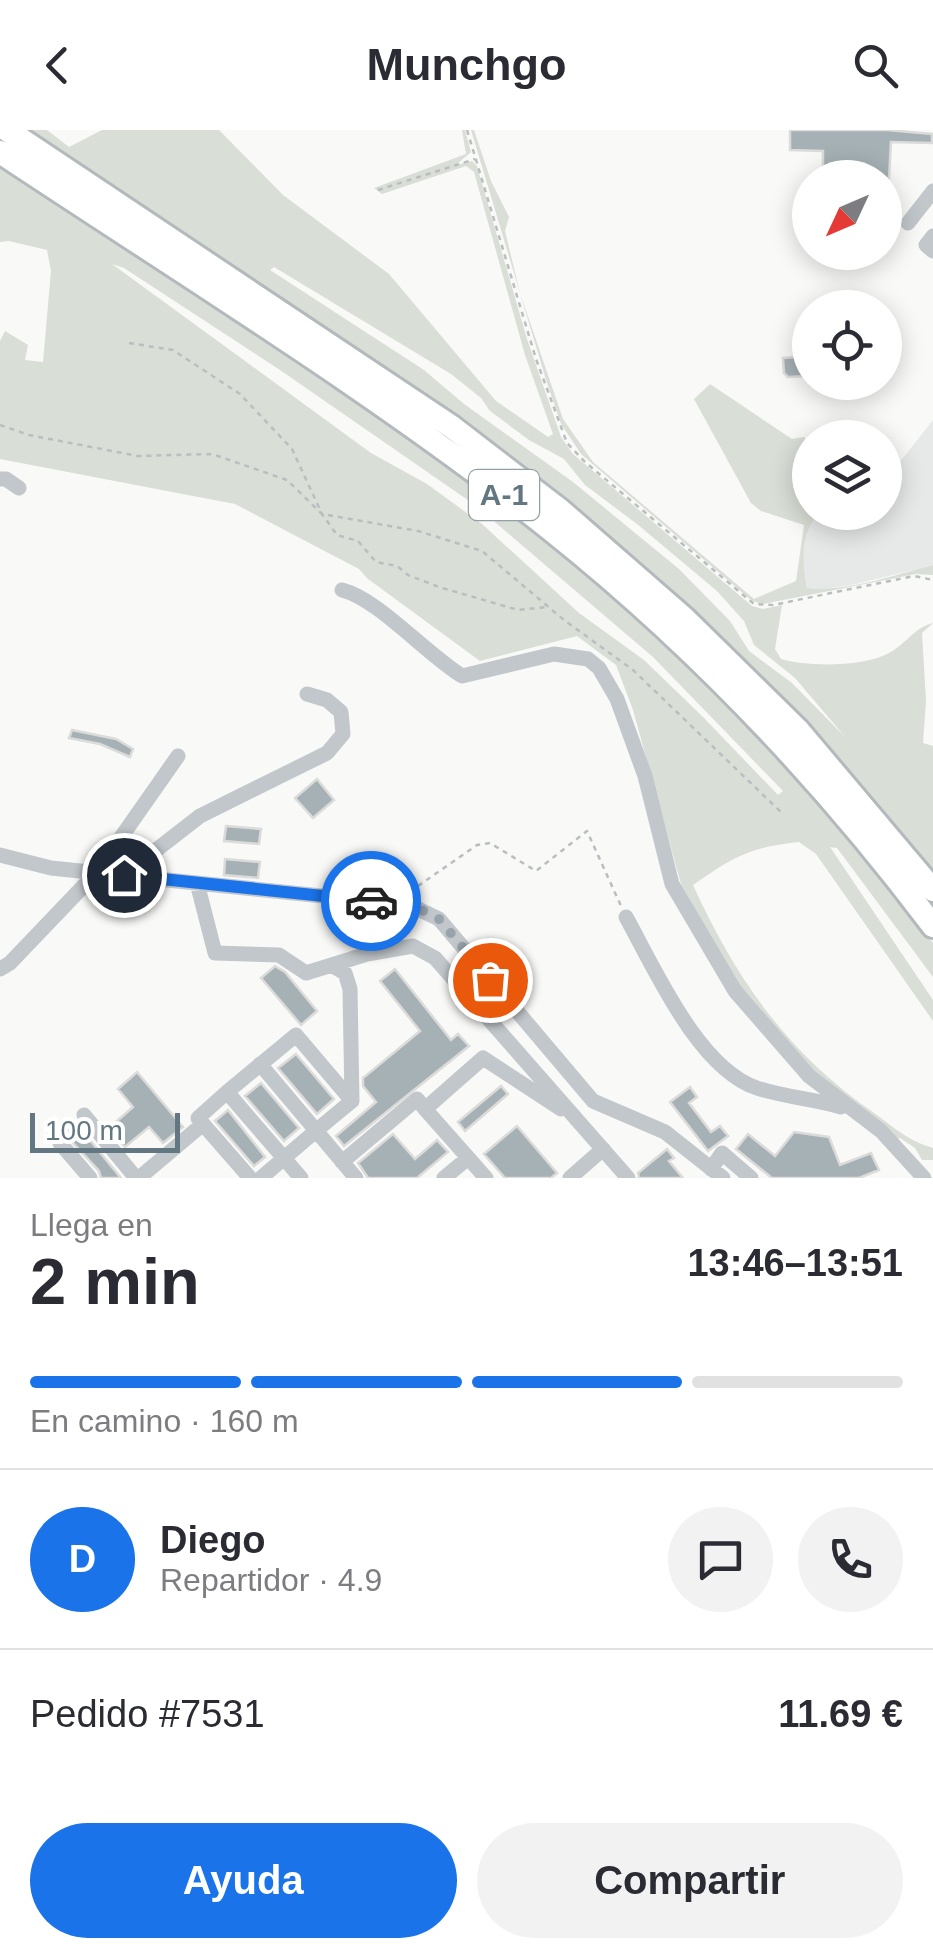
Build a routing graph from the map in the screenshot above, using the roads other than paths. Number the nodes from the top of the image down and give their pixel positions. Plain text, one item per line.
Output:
1 (7, 130) edge
2 (0, 152) edge
3 (933, 191) edge
4 (908, 223) dead end
5 (933, 236) edge
6 (933, 251) edge
7 (0, 479) edge
8 (18, 488) dead end
9 (342, 590) dead end
10 (307, 694) dead end
11 (178, 756) dead end
12 (0, 855) edge
13 (96, 873) junction
14 (124, 875) junction
15 (197, 882) junction
16 (933, 890) edge
17 (626, 917) road end
18 (933, 926) edge
19 (380, 952) junction
20 (336, 964) junction
21 (0, 969) edge
22 (352, 984) junction
23 (260, 1064) junction
24 (227, 1092) junction
25 (352, 1101) junction
26 (425, 1109) junction
27 (852, 1110) junction
28 (84, 1115) dead end
29 (578, 1121) junction
30 (203, 1124) junction
31 (316, 1131) junction
32 (60, 1143) dead end
33 (603, 1149) junction
34 (284, 1158) junction
35 (468, 1158) junction
36 (342, 1162) junction
37 (717, 1173) edge
38 (90, 1178) edge
39 (137, 1178) edge
40 (250, 1178) edge
41 (261, 1178) edge
42 (301, 1178) edge
43 (356, 1178) edge
44 (444, 1178) edge
45 (486, 1178) edge
46 (570, 1178) edge
47 (628, 1178) edge
48 (751, 1178) edge
49 (924, 1178) edge

1 - 16 highway, A-1
2 - 18 highway, A-1
3 - 4 street
5 - 6 street
7 - 8 street
9 - 27 street
10 - 14 street
11 - 13 street
12 - 13 street
13 - 14 street
13 - 21 street
14 - 15 street
15 - 20 street
15 - 37 street
17 - 27 street
19 - 20 street
19 - 22 street
19 - 29 street
20 - 22 street
22 - 25 street
23 - 24 street
23 - 25 street
23 - 31 street
24 - 30 street
24 - 34 street
25 - 31 street
26 - 29 street
26 - 35 street
26 - 36 street
27 - 49 street
28 - 39 street
29 - 33 street
30 - 39 street
30 - 40 street
31 - 34 street
31 - 36 street
32 - 38 street
33 - 46 street
33 - 47 street
34 - 41 street
34 - 42 street
35 - 44 street
35 - 45 street
36 - 43 street
37 - 48 street

